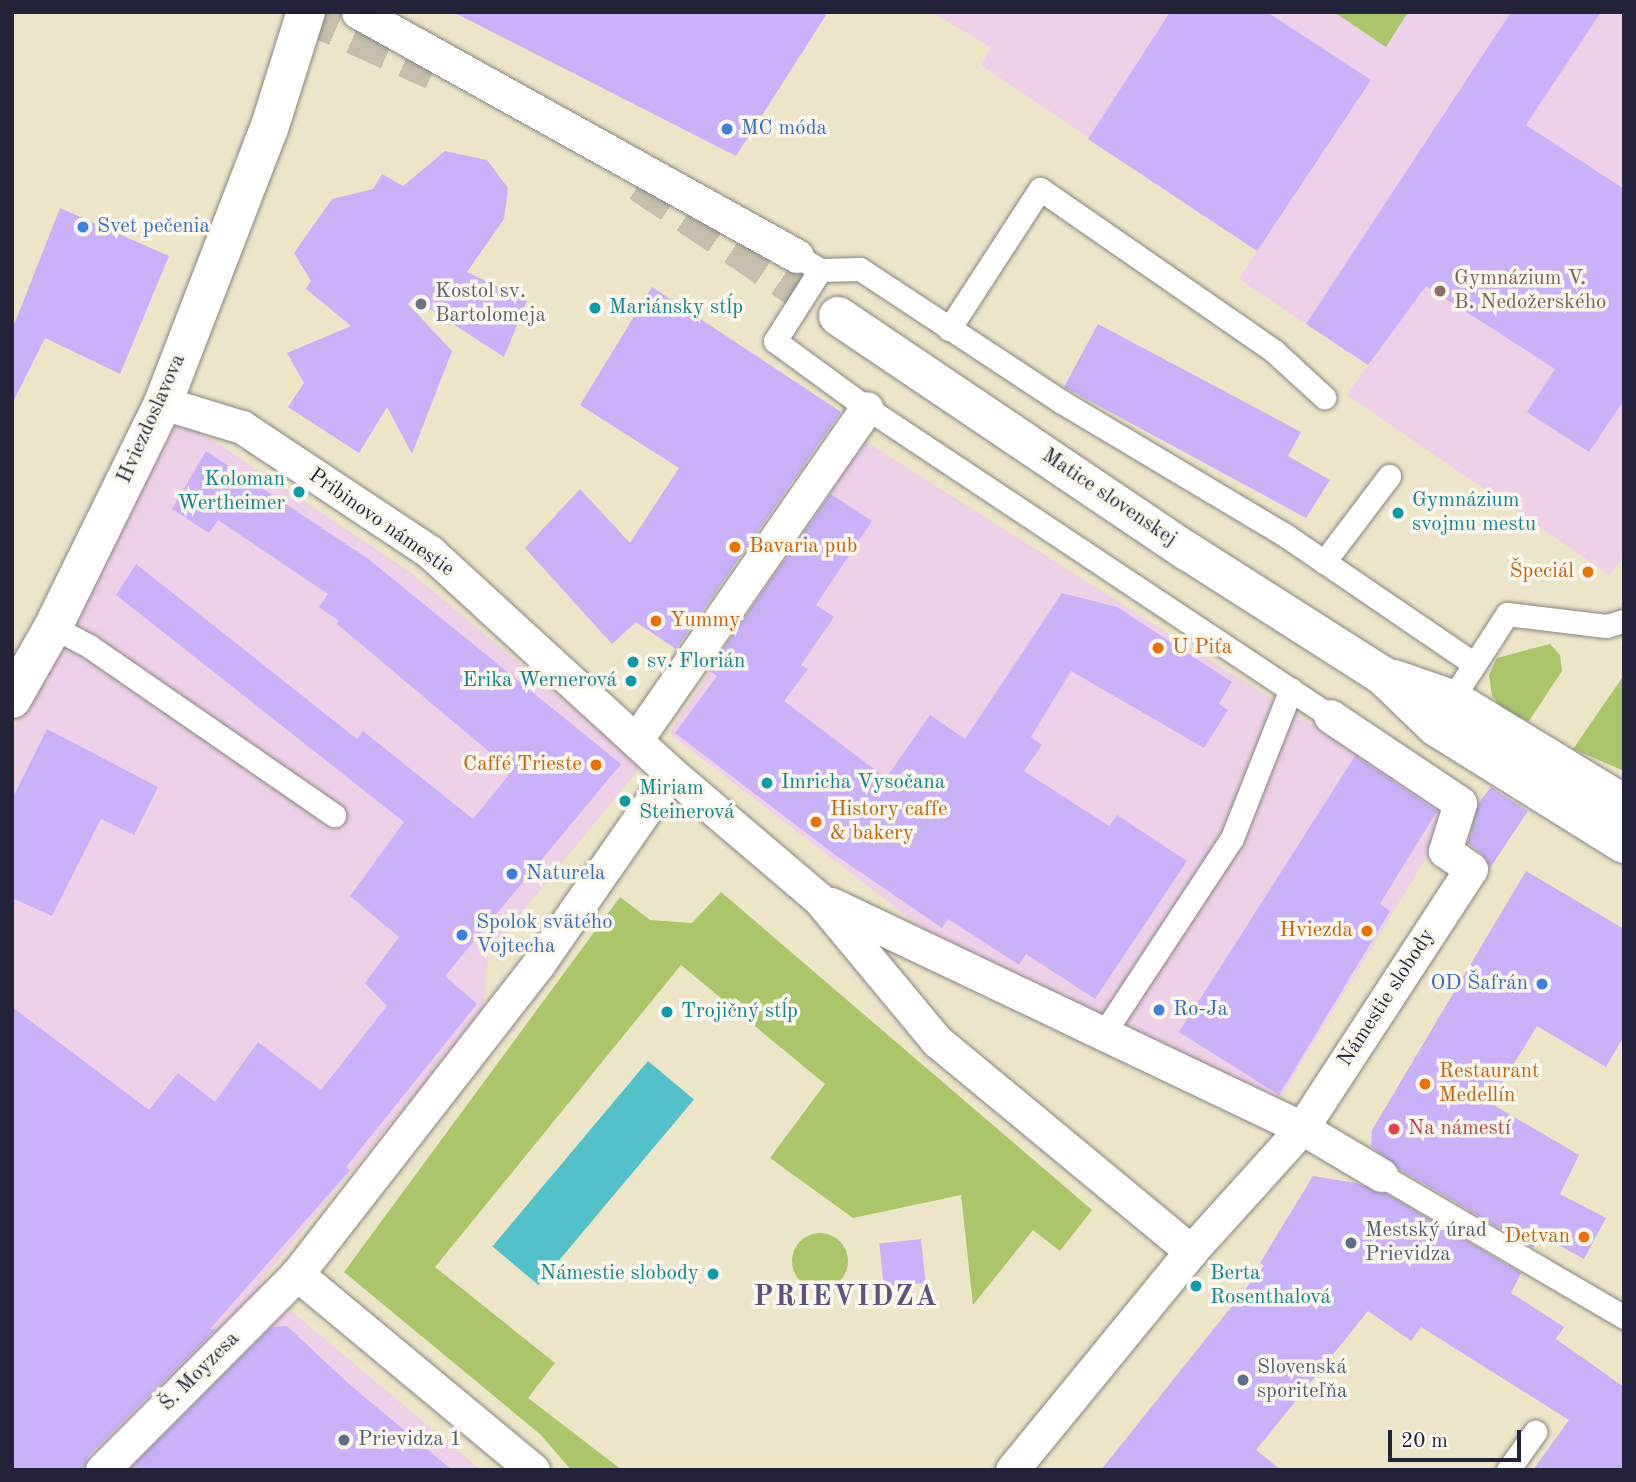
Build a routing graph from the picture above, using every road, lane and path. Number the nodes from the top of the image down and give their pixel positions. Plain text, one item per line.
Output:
1 (306, 12) edge
2 (358, 12) edge
3 (809, 263) junction
4 (838, 316) tunnel mouth
5 (949, 329) junction
6 (1324, 397) dead end
7 (163, 403) junction
8 (867, 408) junction
9 (1389, 476) dead end
10 (1324, 562) junction
11 (1624, 621) edge
12 (53, 627) junction
13 (1474, 664) junction
14 (1382, 675) junction
15 (1291, 689) junction
16 (12, 699) edge
17 (1452, 699) junction
18 (1330, 716) joint
19 (636, 740) junction
20 (671, 773) junction
21 (1624, 804) edge
22 (334, 815) dead end
23 (1624, 844) edge
24 (819, 899) junction
25 (1102, 1036) junction
26 (1302, 1128) junction
27 (1381, 1175) joint
28 (1191, 1251) junction
29 (298, 1274) junction
30 (1624, 1317) edge
31 (1535, 1432) dead end
32 (102, 1470) edge
33 (533, 1470) edge
34 (1012, 1470) edge
35 (1507, 1470) edge

1 - 7 main road, Hviezdoslavova
2 - 3 street
3 - 5 lane
3 - 8 lane
4 - 14 main road, Matice slovenskej
5 - 6 lane
5 - 10 lane
7 - 12 main road, Hviezdoslavova
7 - 19 street, Pribinovo námestie
8 - 15 lane
8 - 19 street
9 - 10 lane
10 - 13 lane
11 - 13 lane
12 - 16 main road, Hviezdoslavova
12 - 22 lane
13 - 17 lane
14 - 17 main road, Matice slovenskej
14 - 23 main road, Matice slovenskej
15 - 18 lane
15 - 25 lane
17 - 21 main road, Matice slovenskej
18 - 26 street, Námestie slobody
19 - 20 street, Pribinovo námestie
20 - 24 street
20 - 29 street
24 - 25 street
24 - 28 street
25 - 26 street
26 - 27 street
26 - 28 street, Námestie slobody
27 - 30 lane
28 - 34 street, Námestie slobody
29 - 32 street, Š. Moyzesa
29 - 33 street
31 - 35 lane

